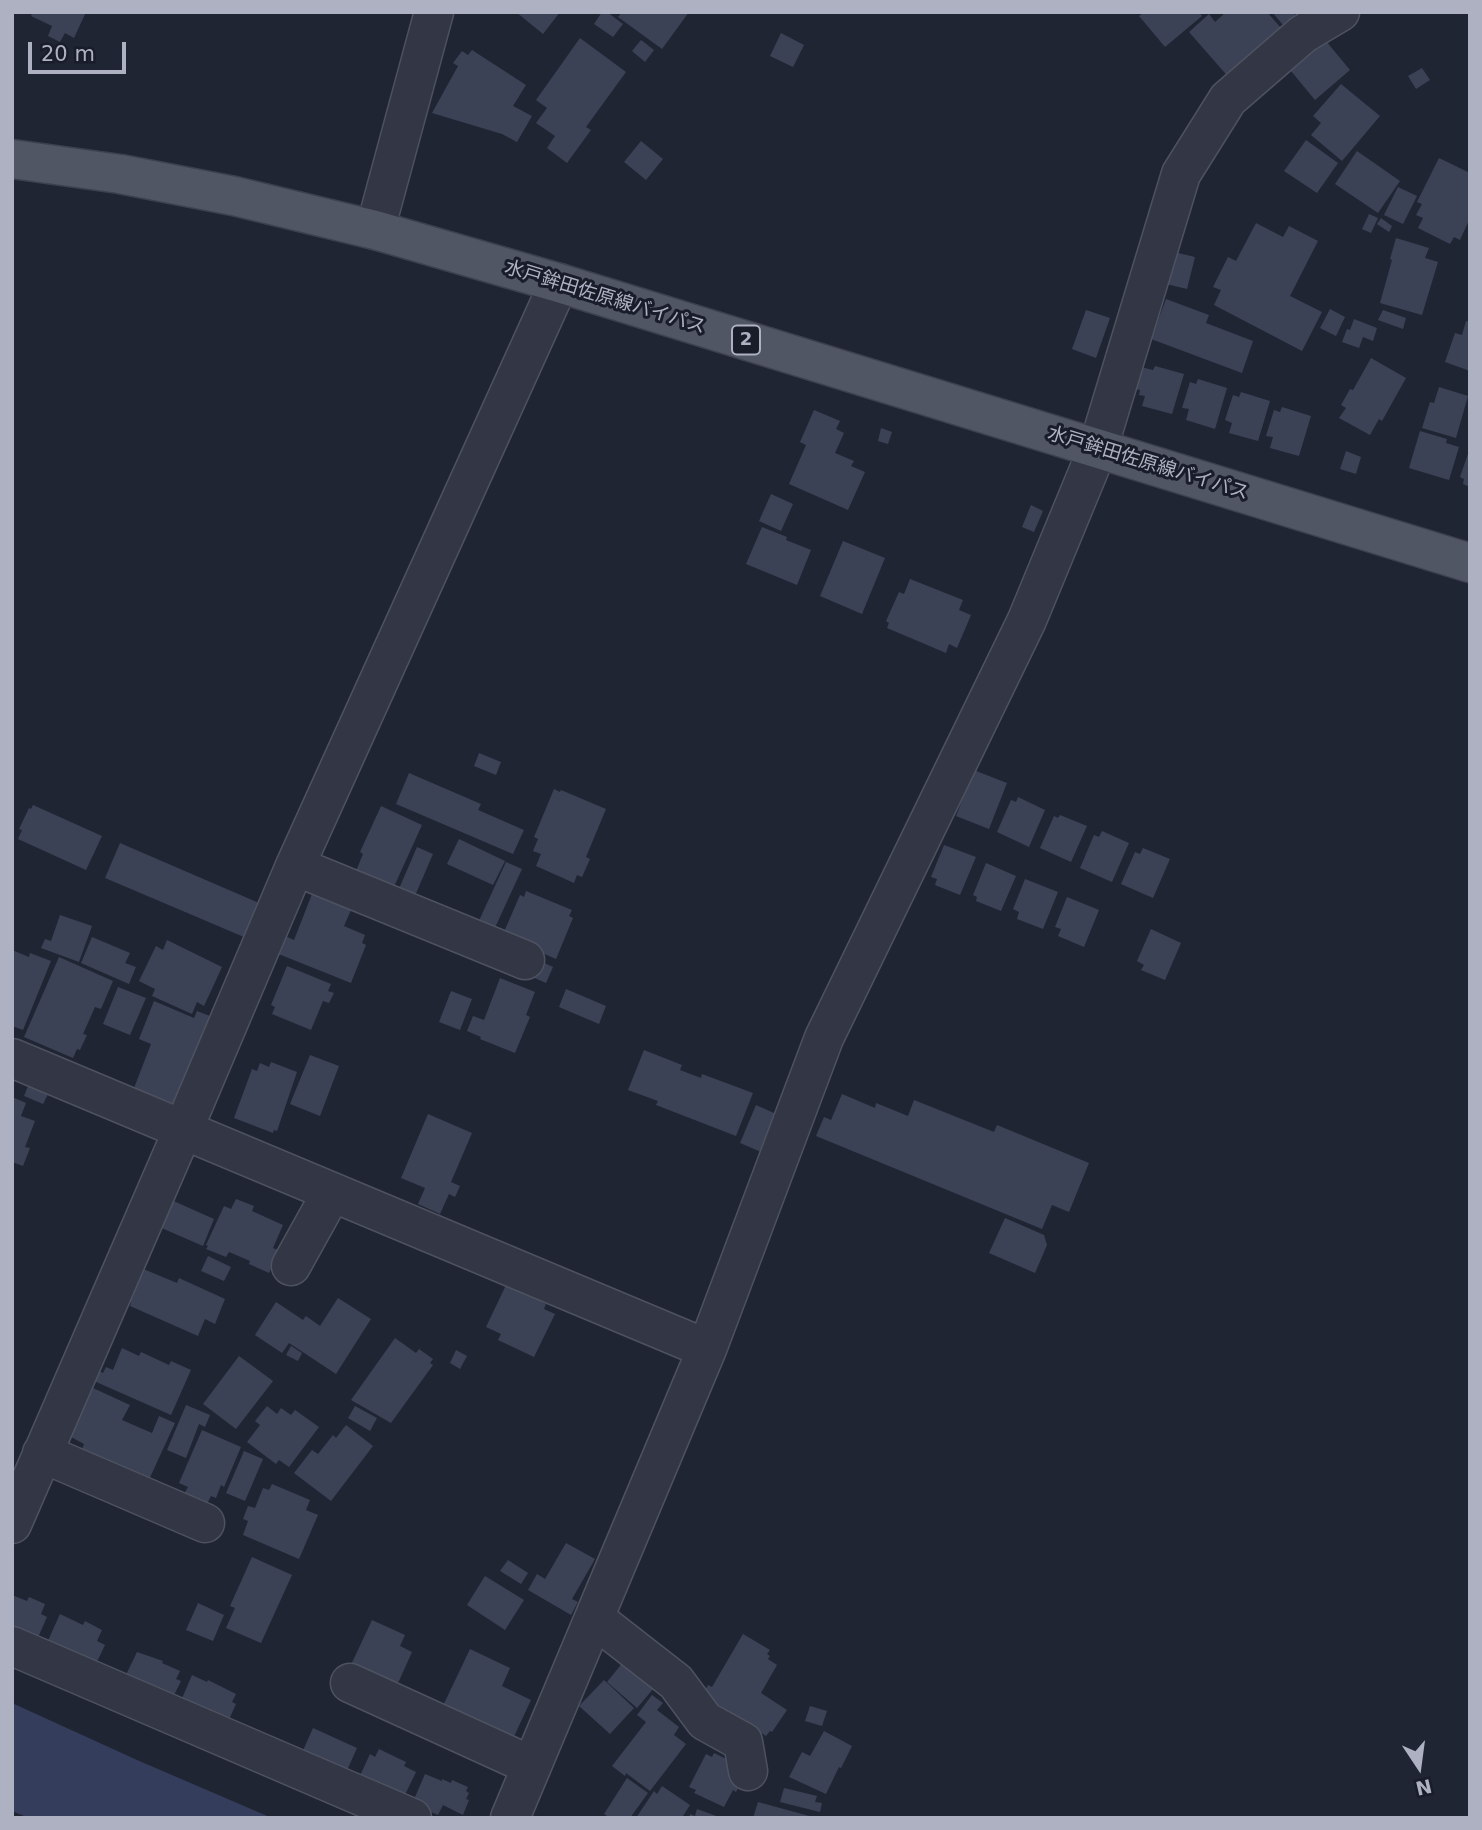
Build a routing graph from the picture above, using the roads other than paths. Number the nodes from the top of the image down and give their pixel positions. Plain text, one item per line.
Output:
1 (434, 12) edge
2 (1340, 12) edge
3 (12, 159) edge
4 (375, 230) junction
5 (559, 283) junction
6 (1098, 448) junction
7 (1470, 563) edge
8 (295, 866) junction
9 (525, 960) dead end
10 (12, 1058) edge
11 (183, 1130) junction
12 (332, 1192) junction
13 (291, 1266) dead end
14 (707, 1349) junction
15 (42, 1453) junction
16 (12, 1524) edge
17 (205, 1524) dead end
18 (594, 1618) junction
19 (12, 1646) edge
20 (350, 1683) dead end
21 (532, 1766) junction
22 (748, 1771) dead end
23 (412, 1818) edge
24 (510, 1818) edge

1 - 4 street
2 - 6 street
3 - 4 main road, 水戸鉾田佐原線バイパス / 2
4 - 5 main road, 水戸鉾田佐原線バイパス / 2
5 - 6 main road, 水戸鉾田佐原線バイパス / 2
5 - 8 street
6 - 7 main road, 水戸鉾田佐原線バイパス / 2
6 - 14 street
8 - 9 street
8 - 11 street
10 - 11 street
11 - 12 street
11 - 15 street
12 - 13 street
12 - 14 street
14 - 18 street
15 - 16 street
15 - 17 street
18 - 21 street
18 - 22 street
19 - 23 street
20 - 21 street
21 - 24 street

